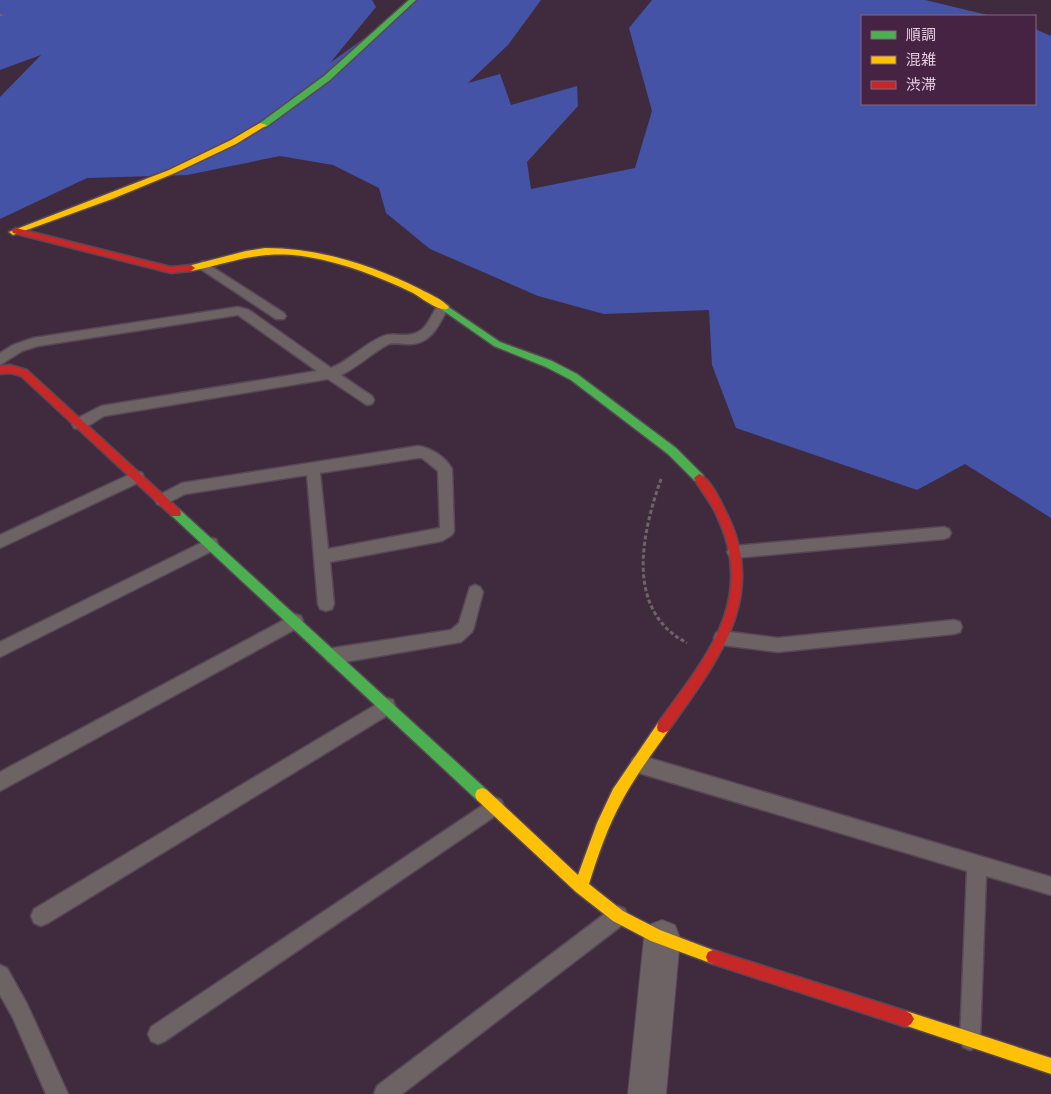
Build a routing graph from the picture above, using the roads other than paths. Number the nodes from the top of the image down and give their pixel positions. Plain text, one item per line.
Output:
1 (413, 0) edge
2 (16, 231) junction
3 (0, 236) edge
4 (204, 265) junction
5 (443, 306) junction
6 (280, 316) dead end
7 (0, 360) edge
8 (0, 370) edge
9 (330, 374) junction
10 (367, 400) dead end
11 (79, 424) junction
12 (313, 469) junction
13 (137, 477) junction
14 (162, 500) junction
15 (944, 534) dead end
16 (0, 542) edge
17 (210, 544) junction
18 (735, 552) junction
19 (321, 557) junction
20 (475, 592) dead end
21 (326, 604) dead end
22 (295, 621) junction
23 (954, 627) dead end
24 (722, 638) junction
25 (0, 650) edge
26 (333, 656) junction
27 (387, 706) junction
28 (639, 764) junction
29 (0, 782) edge
30 (495, 806) junction
31 (977, 864) junction
32 (1051, 886) edge
33 (581, 887) junction
34 (41, 916) dead end
35 (618, 916) junction
36 (662, 938) junction
37 (0, 975) edge
38 (158, 1034) dead end
39 (970, 1040) junction
40 (1051, 1066) edge
41 (57, 1094) edge
42 (385, 1094) edge
43 (647, 1094) edge

1 - 2 street
2 - 3 street
2 - 4 street
4 - 5 street
4 - 6 lane
5 - 9 lane
5 - 18 street
7 - 9 lane
8 - 11 street
9 - 10 lane
9 - 11 lane
11 - 13 street
12 - 14 lane
12 - 19 lane
12 - 19 lane
13 - 14 street
13 - 16 lane
14 - 17 street
15 - 18 lane
17 - 22 street
17 - 25 lane
18 - 24 street
19 - 21 lane
20 - 26 lane
22 - 26 street
22 - 29 lane
23 - 24 lane
24 - 28 street
26 - 27 street
27 - 30 street
27 - 34 lane
28 - 31 lane
28 - 33 street
30 - 33 street
30 - 38 lane
31 - 32 lane
31 - 39 lane
33 - 35 street
35 - 36 street
35 - 42 lane
36 - 39 street
36 - 43 street
37 - 41 lane
39 - 40 street

